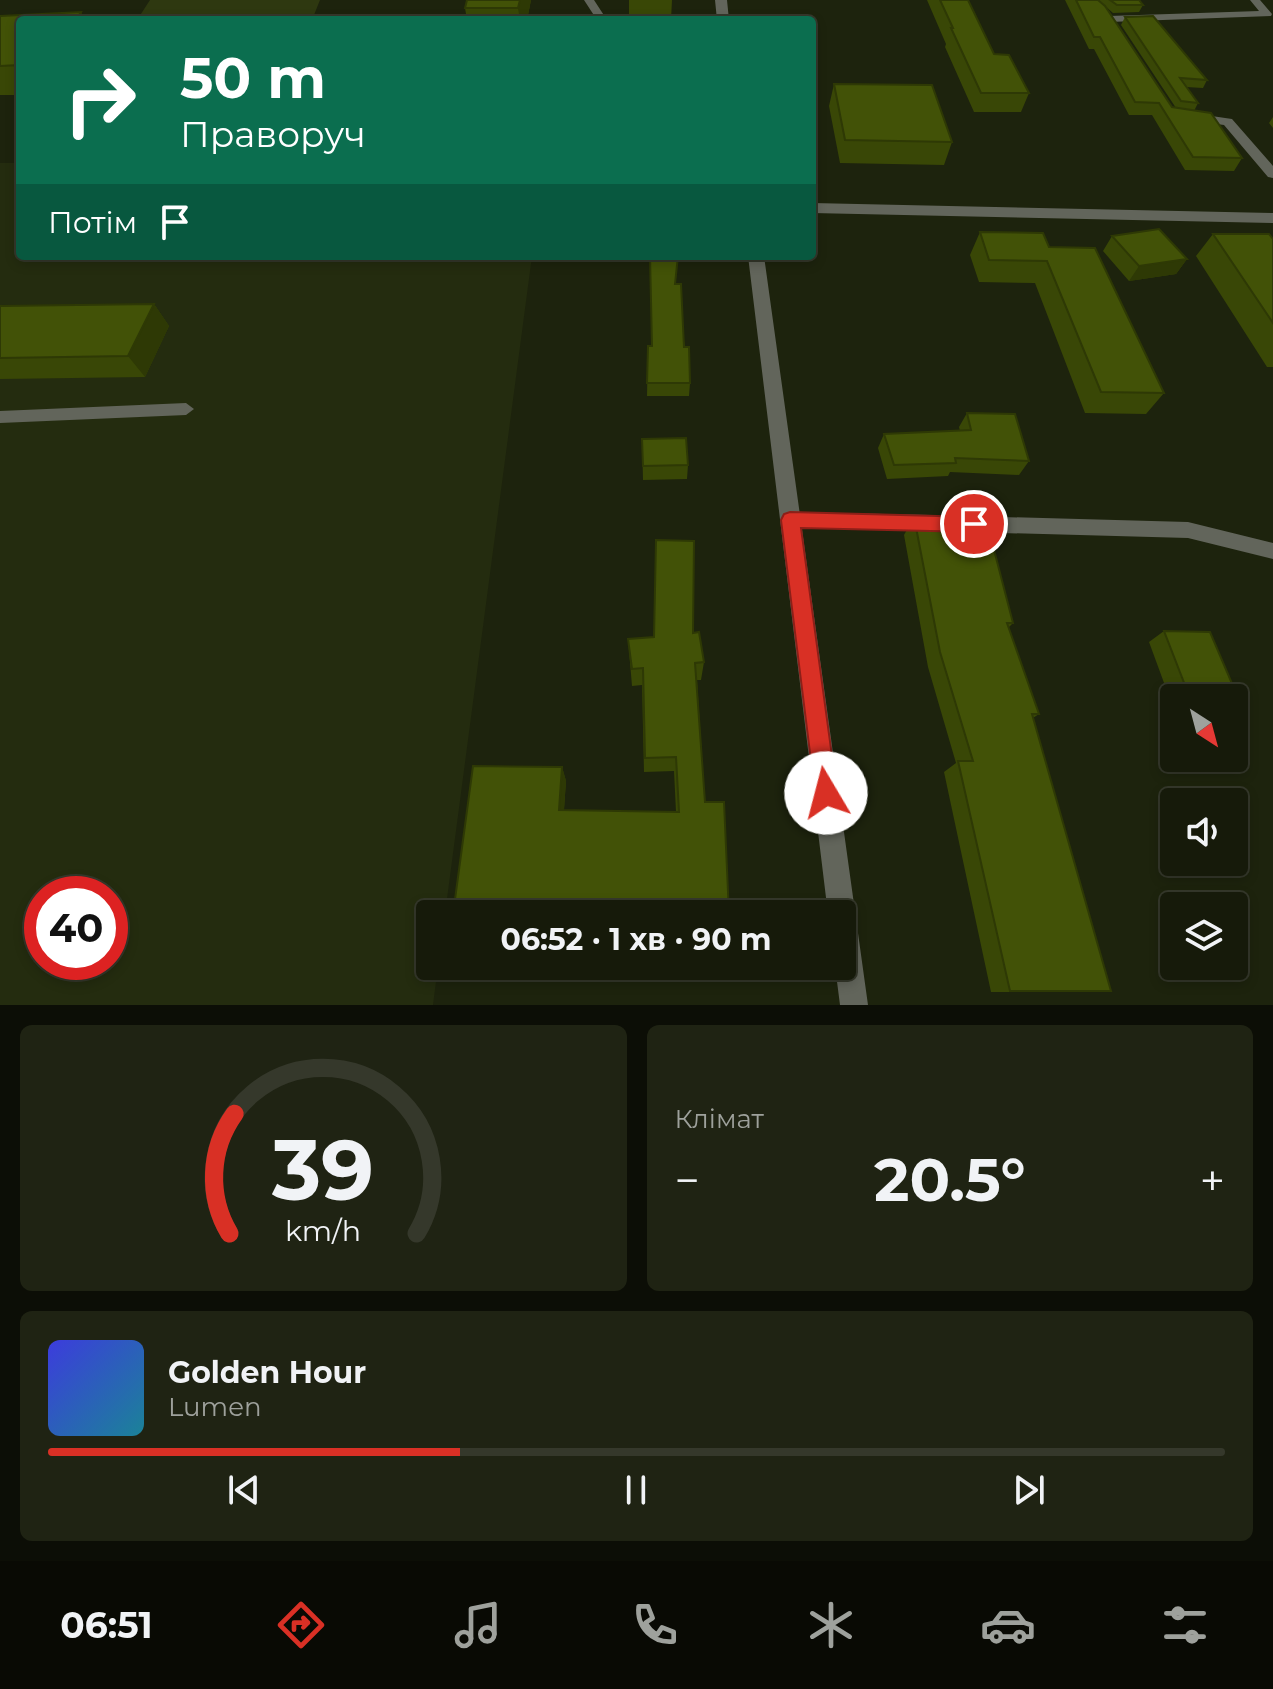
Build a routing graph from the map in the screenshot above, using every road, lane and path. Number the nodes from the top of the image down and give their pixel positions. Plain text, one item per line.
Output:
1 (1255, 0) edge
2 (1097, 7) edge
3 (1171, 115) edge
4 (1273, 174) edge
5 (816, 208) edge
6 (1273, 218) edge
7 (757, 260) edge
8 (186, 409) dead end
9 (0, 417) edge
10 (790, 520) junction
11 (1273, 551) edge
12 (840, 900) edge
13 (851, 980) edge
14 (854, 1005) edge

1 - 2 lane
3 - 4 lane
5 - 6 street
7 - 10 street
8 - 9 lane
10 - 11 lane
10 - 12 street
13 - 14 street

